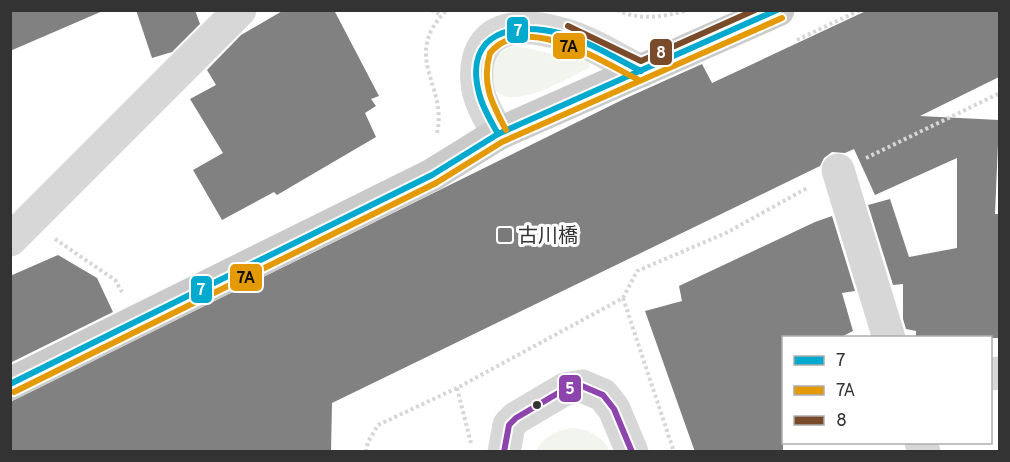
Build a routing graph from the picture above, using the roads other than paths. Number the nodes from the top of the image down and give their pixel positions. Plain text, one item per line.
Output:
1 (240, 10) edge
2 (778, 10) edge
3 (641, 71) junction
4 (498, 134) junction
5 (838, 170) road end
6 (20, 231) edge
7 (888, 336) edge
8 (10, 384) edge
9 (504, 452) edge
10 (632, 452) edge

1 - 6 street
2 - 3 main road
3 - 4 main road
3 - 4 street
4 - 8 main road
5 - 7 street
9 - 10 street

